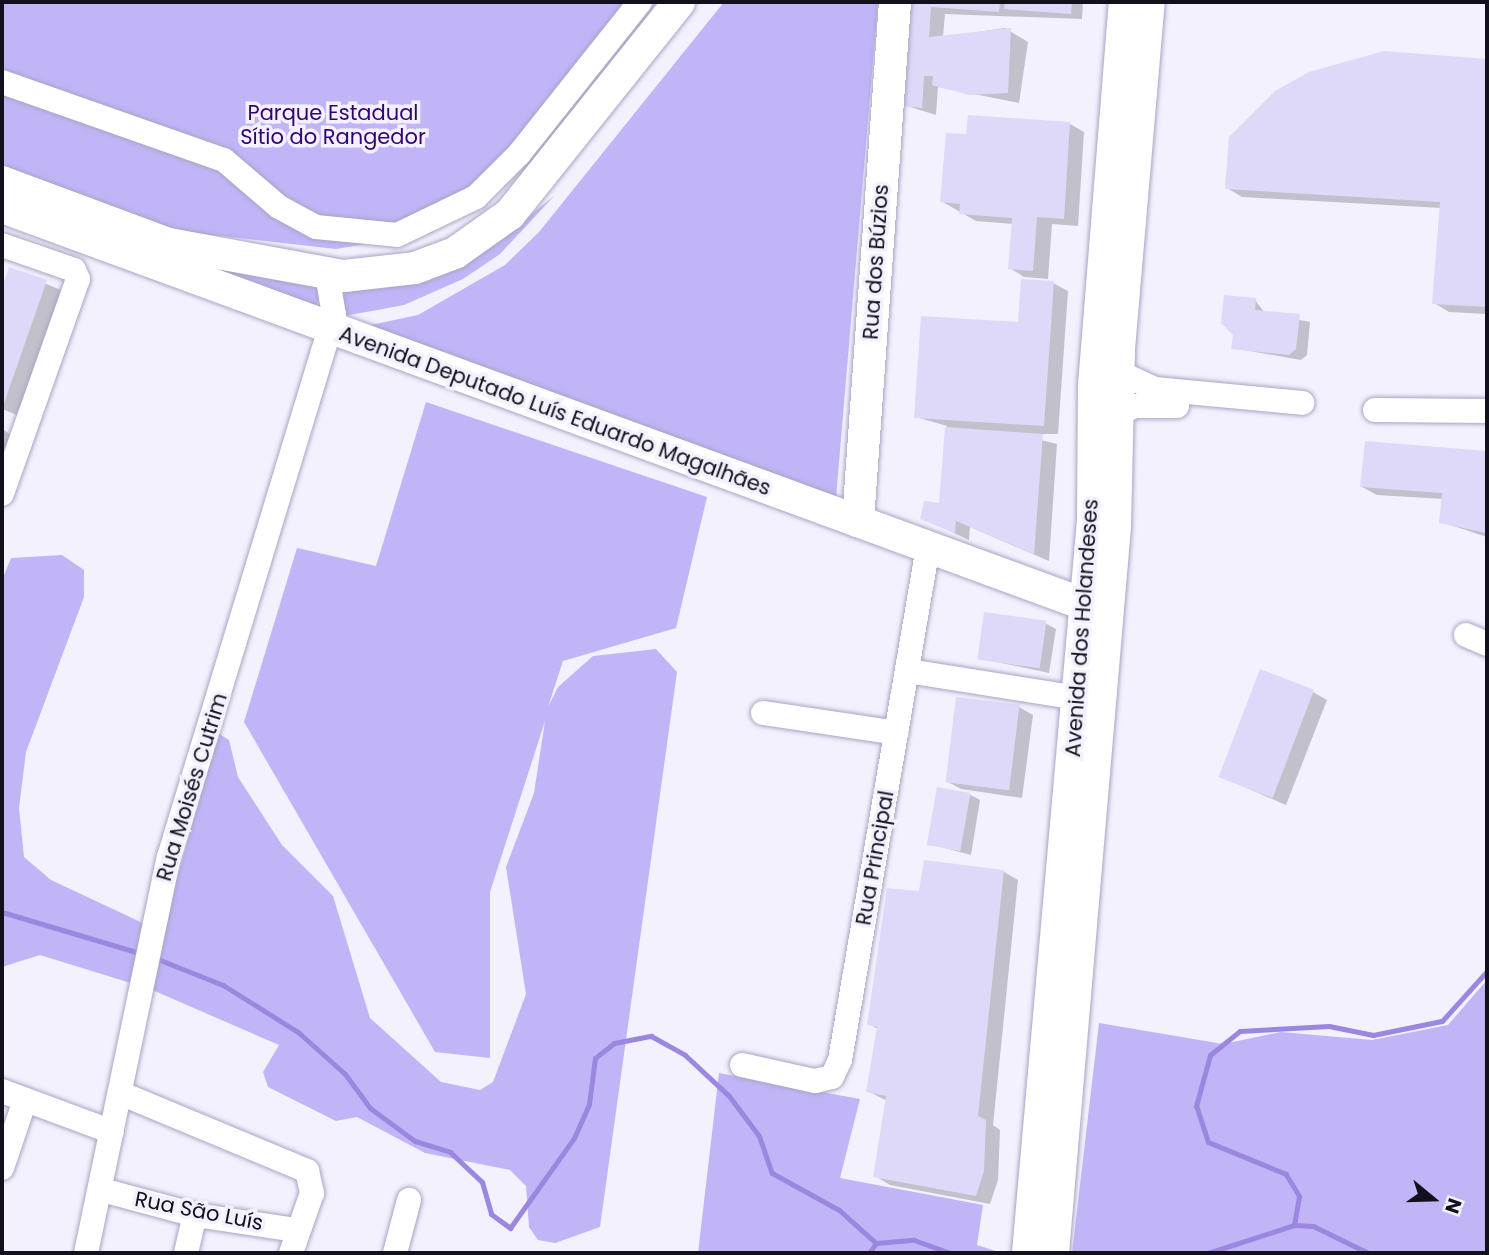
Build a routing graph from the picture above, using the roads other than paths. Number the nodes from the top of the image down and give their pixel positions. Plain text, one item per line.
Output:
1 (640, 2) edge
2 (679, 2) edge
3 (895, 2) edge
4 (1125, 2) edge
5 (1149, 2) edge
6 (2, 82) edge
7 (2, 182) edge
8 (13, 211) edge
9 (7, 247) edge
10 (327, 274) junction
11 (330, 328) junction
12 (1118, 372) junction
13 (1375, 410) dead end
14 (1487, 411) edge
15 (1117, 415) junction
16 (2, 495) edge
17 (858, 522) junction
18 (928, 547) junction
19 (1098, 600) junction
20 (908, 670) junction
21 (1078, 698) junction
22 (762, 713) dead end
23 (897, 733) junction
24 (742, 1065) dead end
25 (2, 1091) edge
26 (120, 1093) junction
27 (25, 1100) junction
28 (112, 1132) junction
29 (2, 1168) edge
30 (102, 1190) junction
31 (409, 1200) dead end
32 (195, 1215) junction
33 (294, 1242) edge
34 (86, 1253) edge
35 (186, 1253) edge
36 (394, 1253) edge
37 (1028, 1253) edge
38 (1053, 1253) edge

1 - 6 street
2 - 10 main road
3 - 17 main road, Rua dos Búzios
4 - 19 main road, Avenida dos Holandeses
5 - 12 main road, Avenida dos Holandeses
7 - 10 main road
8 - 9 street
8 - 11 main road, Avenida Deputado Luís Eduardo Magalhães
9 - 16 street
10 - 11 street, Rua Moisés Cutrim
11 - 17 main road, Avenida Deputado Luís Eduardo Magalhães
11 - 26 street, Rua Moisés Cutrim
12 - 15 main road, Avenida dos Holandeses
12 - 15 street
13 - 14 street
15 - 19 main road, Avenida dos Holandeses
17 - 18 main road, Avenida Deputado Luís Eduardo Magalhães
18 - 19 main road, Avenida Deputado Luís Eduardo Magalhães
18 - 20 street, Rua Principal
19 - 21 main road, Avenida dos Holandeses
19 - 38 main road, Avenida dos Holandeses
20 - 21 street
20 - 23 street, Rua Principal
21 - 37 main road, Avenida dos Holandeses
22 - 23 street
23 - 24 street, Rua Principal
25 - 27 street
26 - 28 street, Rua Moisés Cutrim
26 - 33 street
27 - 28 street
27 - 29 street
28 - 30 street, Rua Moisés Cutrim
30 - 32 street, Rua São Luís
30 - 34 street, Rua Moisés Cutrim
31 - 36 street
32 - 33 street, Rua São Luís
32 - 35 street

